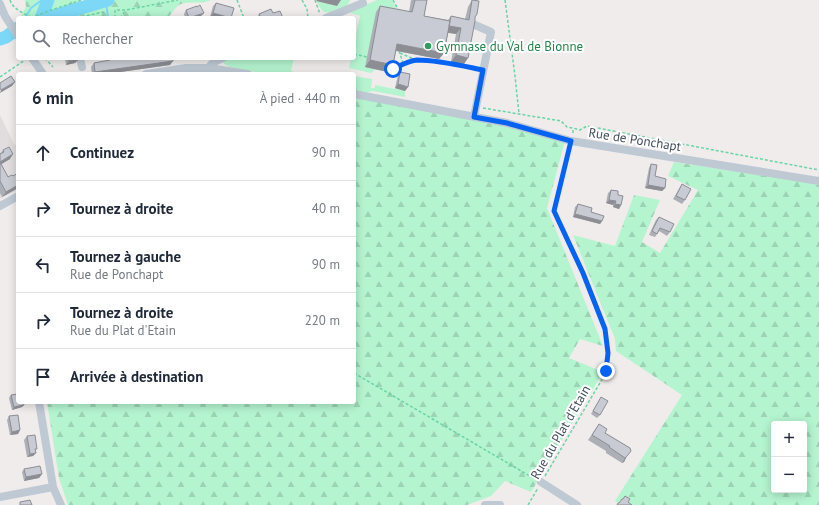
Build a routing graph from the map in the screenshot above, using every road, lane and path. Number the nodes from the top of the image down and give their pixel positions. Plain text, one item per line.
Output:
1 (10, 0) edge
2 (82, 0) edge
3 (178, 0) edge
4 (237, 0) edge
5 (302, 0) edge
6 (315, 0) edge
7 (393, 0) edge
8 (505, 0) edge
9 (363, 3) dead end
10 (0, 7) edge
11 (126, 10) junction
12 (399, 11) edge
13 (28, 16) edge
14 (36, 16) edge
15 (86, 16) edge
16 (104, 16) edge
17 (115, 16) edge
18 (122, 16) edge
19 (243, 16) edge
20 (308, 16) edge
21 (321, 16) edge
22 (331, 16) edge
23 (475, 25) edge
24 (16, 33) edge
25 (400, 45) edge
26 (399, 53) junction
27 (356, 54) edge
28 (367, 57) dead end
29 (28, 60) edge
30 (31, 60) edge
31 (47, 60) edge
32 (80, 60) edge
33 (218, 60) edge
34 (416, 60) junction
35 (404, 63) junction
36 (53, 67) dead end
37 (209, 68) junction
38 (483, 70) junction
39 (82, 71) edge
40 (41, 72) edge
41 (159, 72) edge
42 (235, 72) edge
43 (389, 74) dead end
44 (0, 77) edge
45 (356, 94) edge
46 (476, 106) junction
47 (519, 114) junction
48 (474, 117) junction
49 (571, 141) junction
50 (819, 170) edge
51 (819, 181) edge
52 (16, 197) edge
53 (0, 206) edge
54 (356, 375) edge
55 (39, 404) edge
56 (541, 482) junction
57 (53, 487) junction
58 (0, 496) edge
59 (61, 505) edge
60 (484, 505) edge
61 (500, 505) edge
62 (528, 505) edge
63 (577, 505) edge

1 - 13 path
2 - 14 path
3 - 11 path
4 - 19 path
5 - 20 path
6 - 21 path
7 - 12 path
8 - 47 path
9 - 22 street
10 - 24 street
11 - 17 path
11 - 18 path
15 - 16 path
23 - 38 street
25 - 26 path
26 - 34 path
26 - 35 path
27 - 28 path
29 - 44 path
30 - 40 street
31 - 36 path
32 - 39 street
33 - 37 street
34 - 35 path
34 - 38 path
35 - 43 path
37 - 41 street
37 - 42 street
38 - 46 street
45 - 48 street, Rue de Ponchapt
46 - 47 path
46 - 48 street
47 - 50 path
48 - 49 street, Rue de Ponchapt
49 - 51 street, Rue de Ponchapt
49 - 56 path, Rue du Plat d'Etain
52 - 53 street
54 - 56 path
55 - 57 street
56 - 62 path, Rue du Plat d'Etain
56 - 63 street
57 - 58 street
57 - 59 street
60 - 61 street

